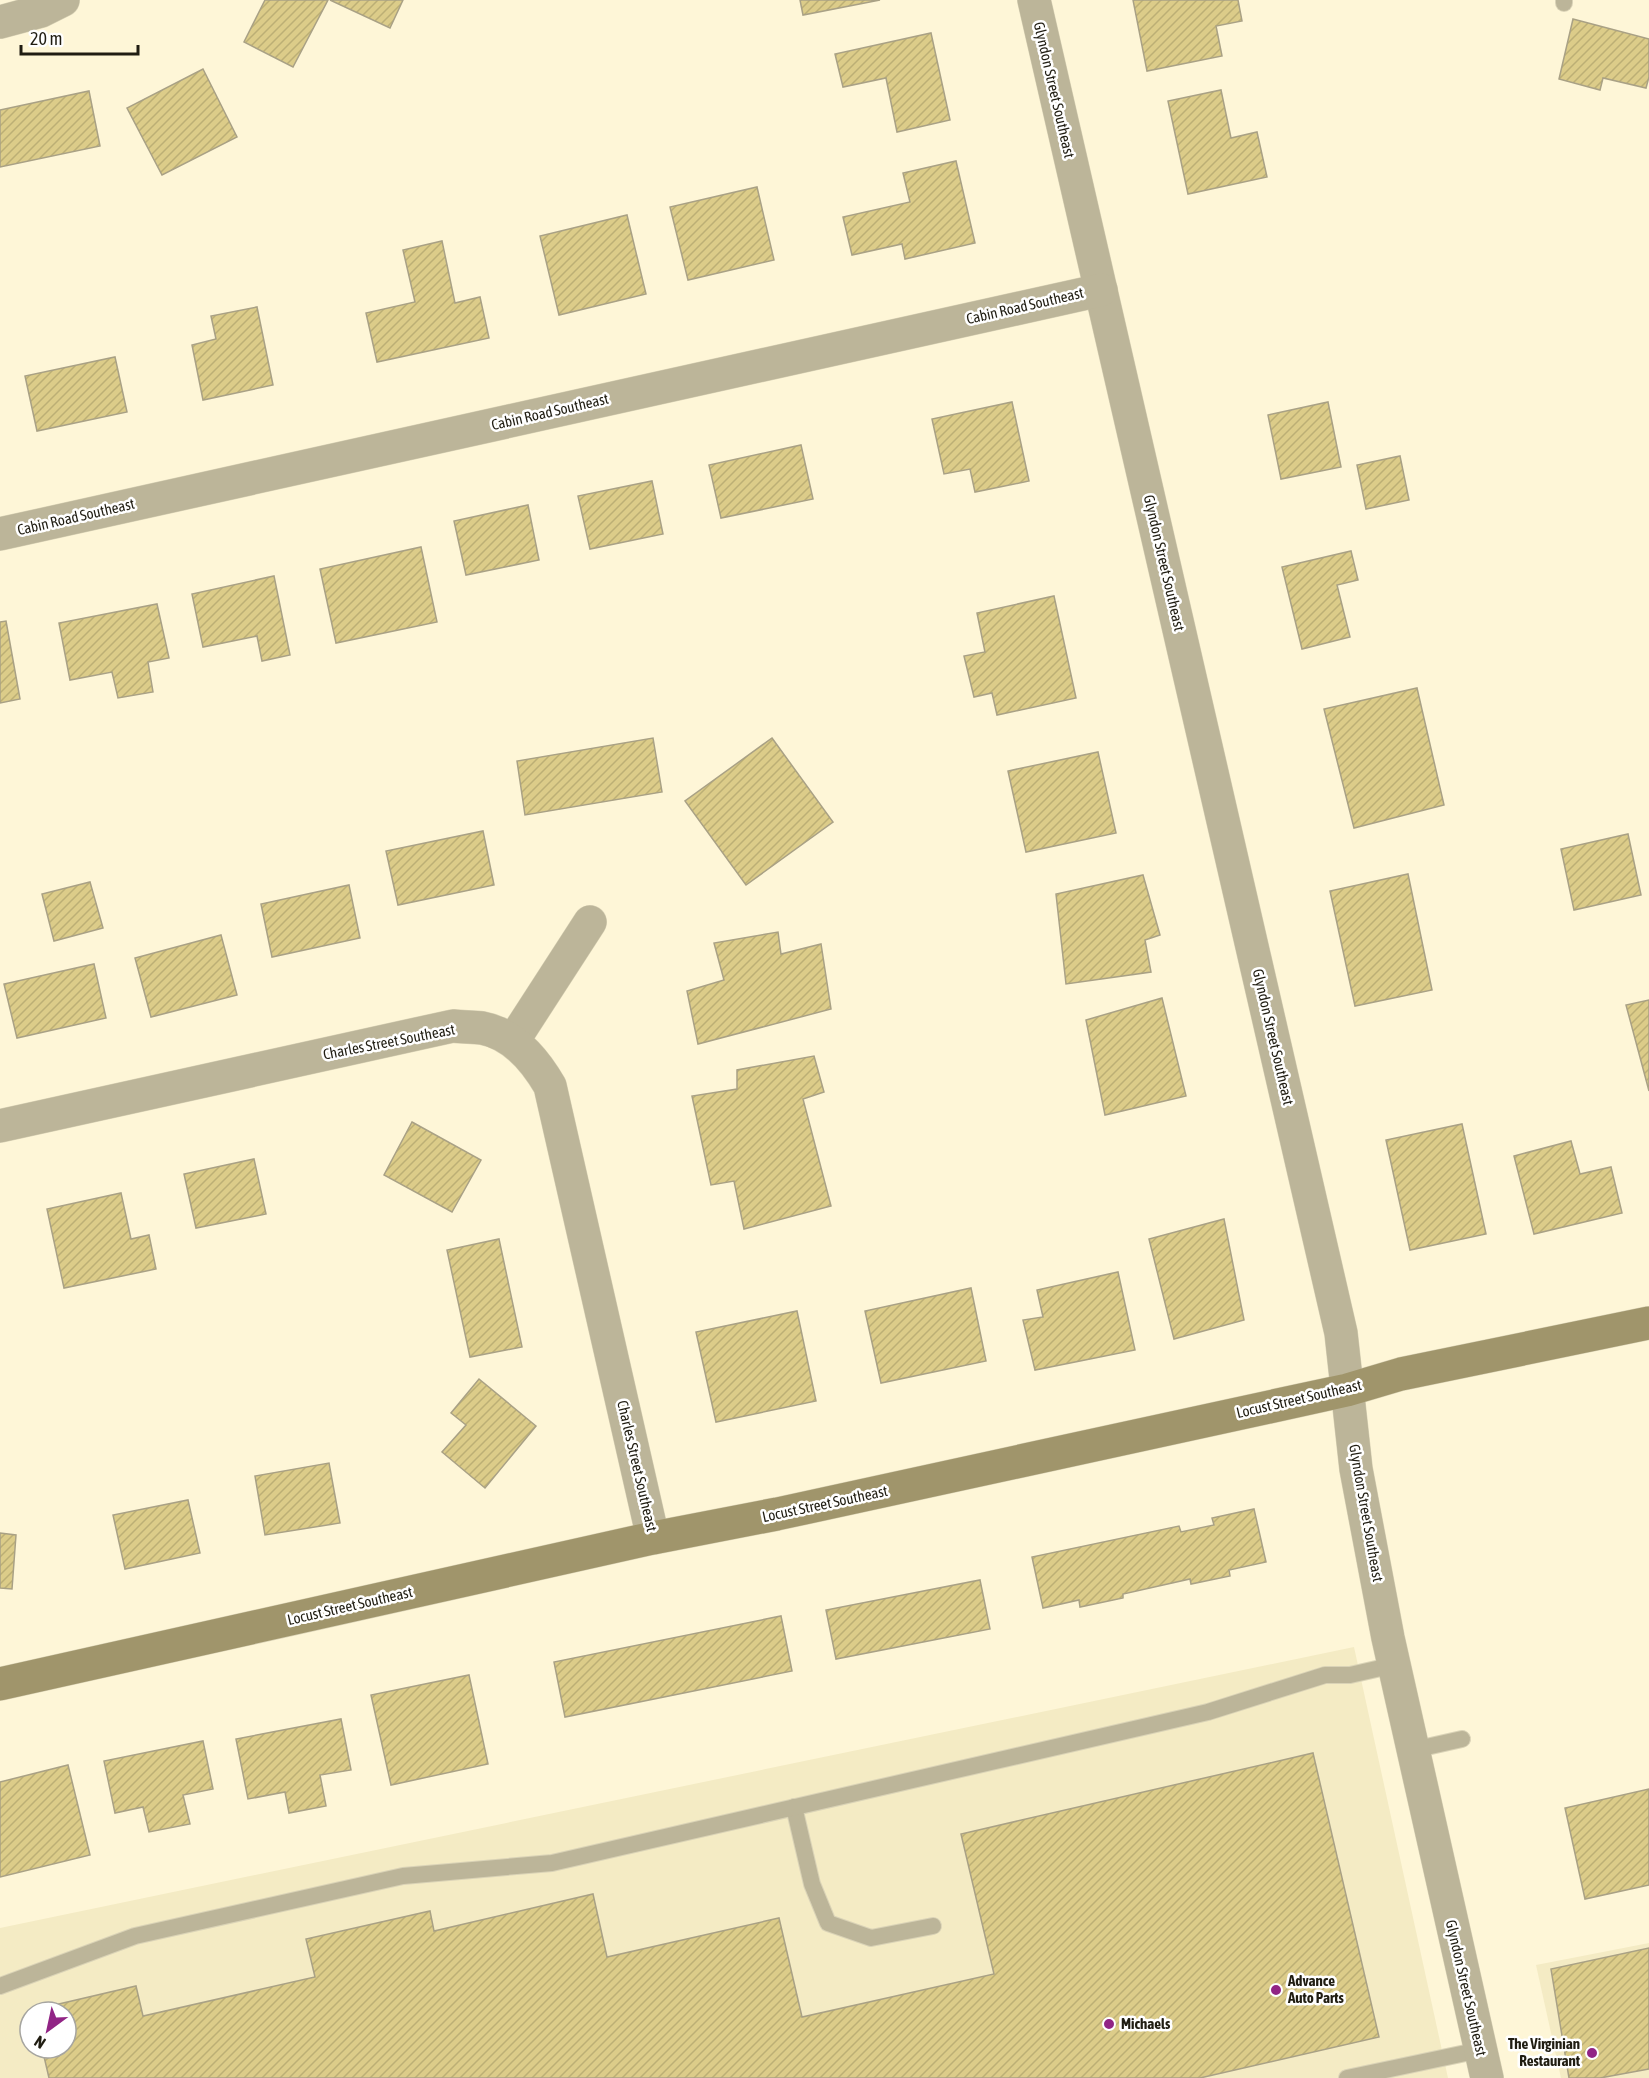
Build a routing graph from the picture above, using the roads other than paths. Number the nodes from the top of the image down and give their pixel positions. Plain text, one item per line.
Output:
1 (63, 0) edge
2 (1034, 0) edge
3 (0, 22) edge
4 (1101, 290) junction
5 (0, 534) edge
6 (590, 922) dead end
7 (513, 1041) junction
8 (0, 1126) edge
9 (1649, 1323) edge
10 (1347, 1390) junction
11 (653, 1538) junction
12 (1394, 1665) junction
13 (0, 1684) edge
14 (1462, 1739) dead end
15 (1413, 1750) junction
16 (795, 1807) junction
17 (933, 1926) dead end
18 (0, 1986) edge
19 (1484, 2064) edge
20 (1347, 2078) edge

1 - 3 street
2 - 4 street, Glyndon Street Southeast
4 - 5 street, Cabin Road Southeast
4 - 10 street, Glyndon Street Southeast
6 - 7 street
7 - 8 street, Charles Street Southeast
7 - 11 street, Charles Street Southeast
9 - 10 street, Locust Street Southeast
10 - 11 street, Locust Street Southeast
10 - 12 street, Glyndon Street Southeast
11 - 13 street, Locust Street Southeast
12 - 15 street, Glyndon Street Southeast
12 - 16 lane
14 - 15 lane
15 - 19 street, Glyndon Street Southeast
16 - 17 lane
16 - 18 lane
19 - 20 lane

